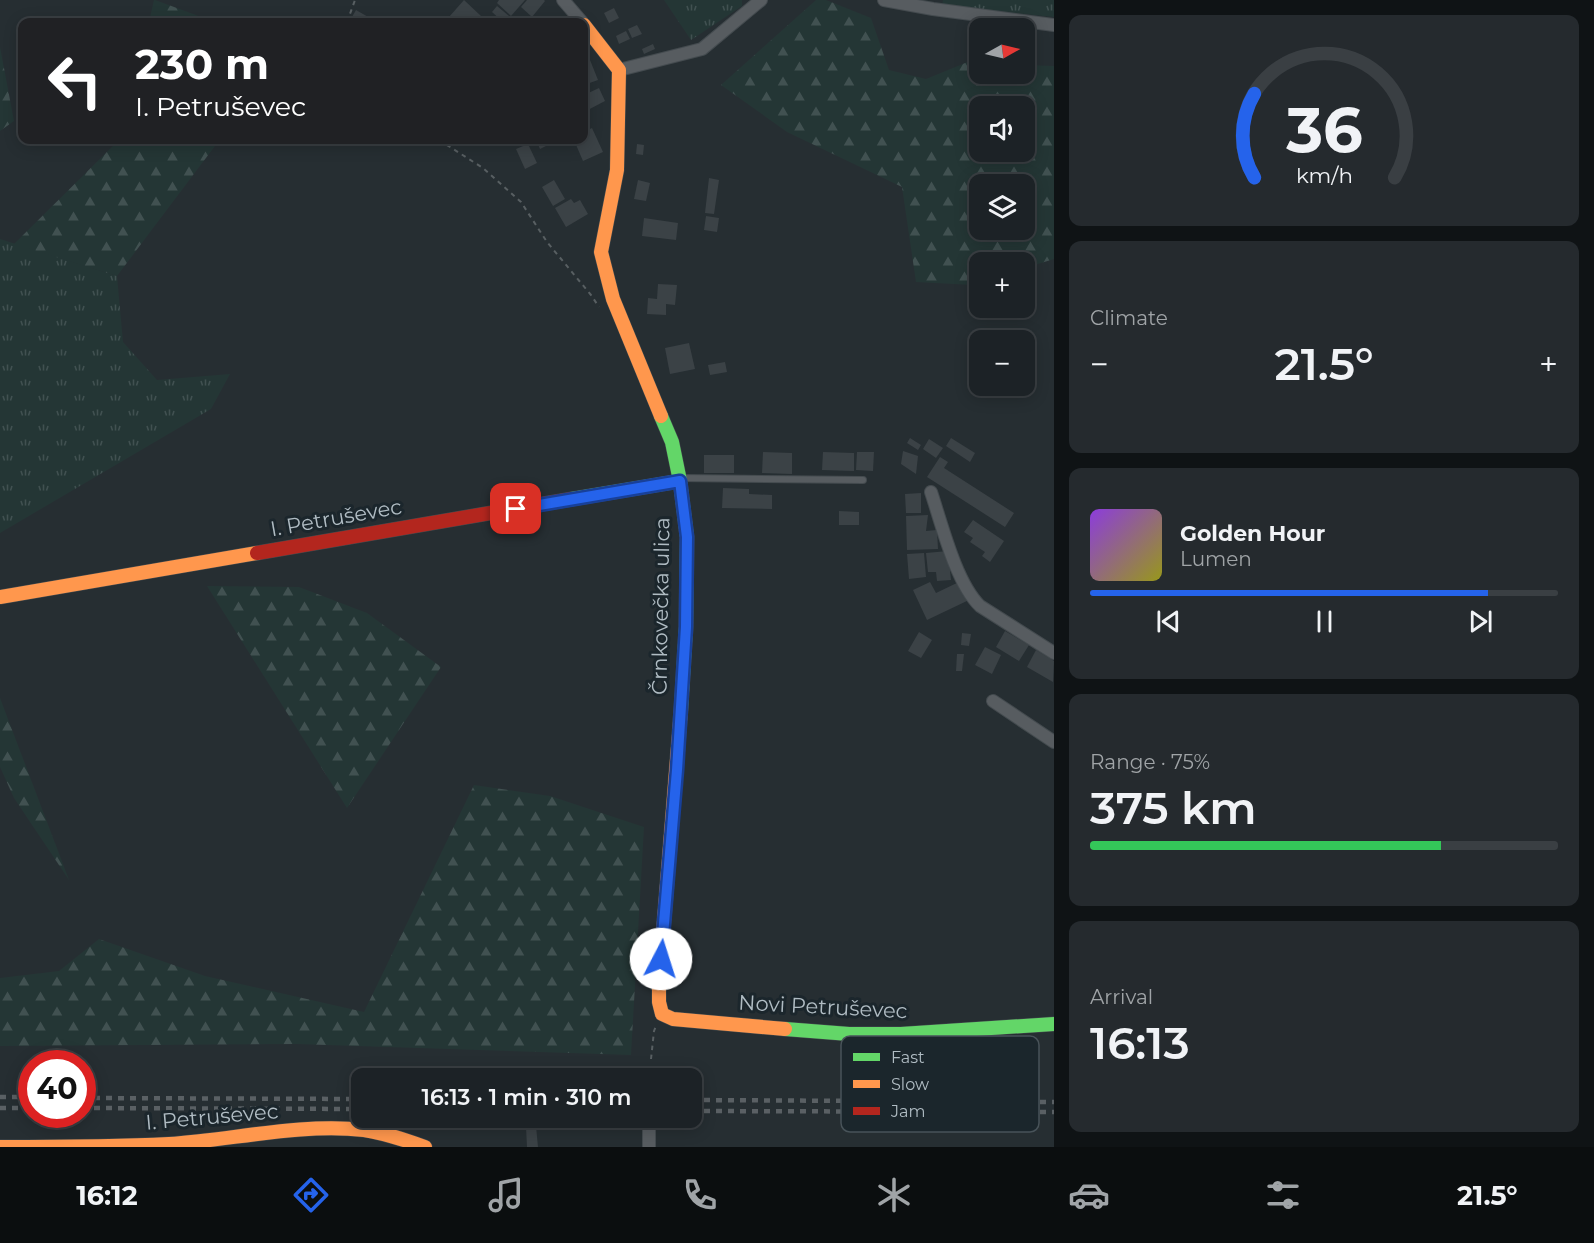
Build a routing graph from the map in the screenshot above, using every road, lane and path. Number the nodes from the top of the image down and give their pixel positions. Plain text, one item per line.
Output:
1 (355, 0) edge
2 (563, 0) edge
3 (761, 0) edge
4 (884, 0) edge
5 (348, 18) edge
6 (578, 18) edge
7 (1054, 25) edge
8 (588, 30) edge
9 (619, 70) junction
10 (445, 144) edge
11 (602, 312) dead end
12 (679, 479) junction
13 (863, 480) dead end
14 (932, 492) dead end
15 (0, 597) edge
16 (1054, 652) edge
17 (993, 701) dead end
18 (1054, 742) edge
19 (662, 1014) junction
20 (1054, 1024) edge
21 (651, 1059) dead end
22 (649, 1128) dead end
23 (0, 1147) edge
24 (425, 1147) edge
25 (649, 1147) edge

1 - 5 path
2 - 6 street
3 - 9 street
4 - 7 street
8 - 9 street
9 - 12 street, Črnkovečka ulica
10 - 11 path
12 - 13 lane
12 - 15 street, I. Petruševec
12 - 19 street, Črnkovečka ulica
14 - 16 street
17 - 18 street
19 - 20 street, Novi Petruševec
19 - 21 path
22 - 25 street
23 - 24 street, I. Petruševec

